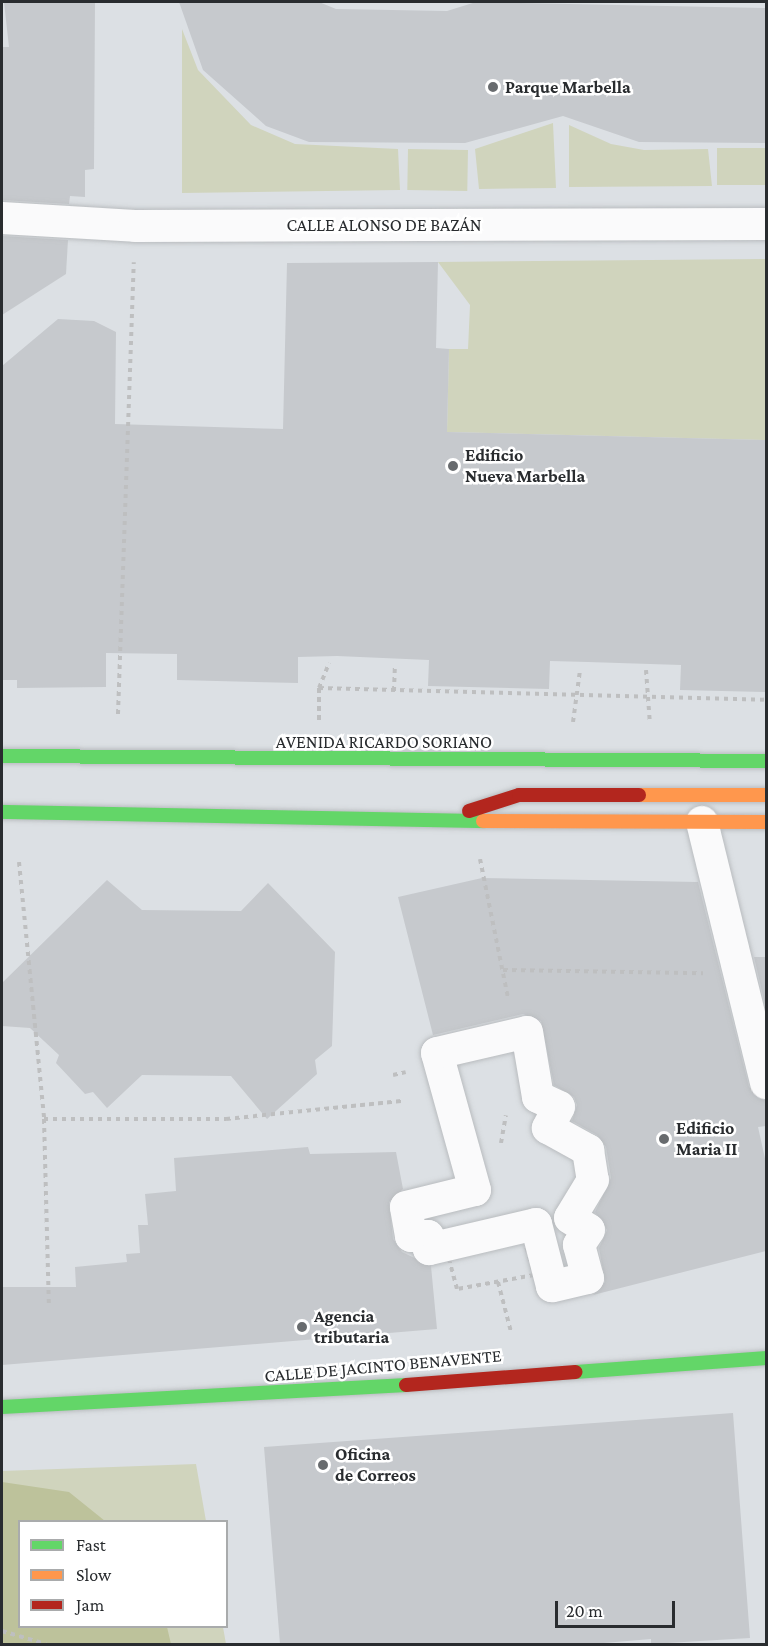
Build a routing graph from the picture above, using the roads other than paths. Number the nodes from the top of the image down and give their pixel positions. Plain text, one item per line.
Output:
1 (2, 218) edge
2 (766, 224) edge
3 (2, 756) edge
4 (766, 761) edge
5 (766, 795) edge
6 (2, 812) edge
7 (439, 820) junction
8 (702, 822) junction
9 (766, 822) edge
10 (764, 1065) edge
11 (475, 1190) joint
12 (766, 1358) edge
13 (2, 1407) edge

1 - 2 street, CALLE ALONSO DE BAZÁN
3 - 4 main road, AVENIDA RICARDO SORIANO
5 - 7 main road
6 - 7 main road
7 - 8 main road
8 - 9 main road
8 - 10 street
11 - 11 street
12 - 13 main road, CALLE DE JACINTO BENAVENTE

